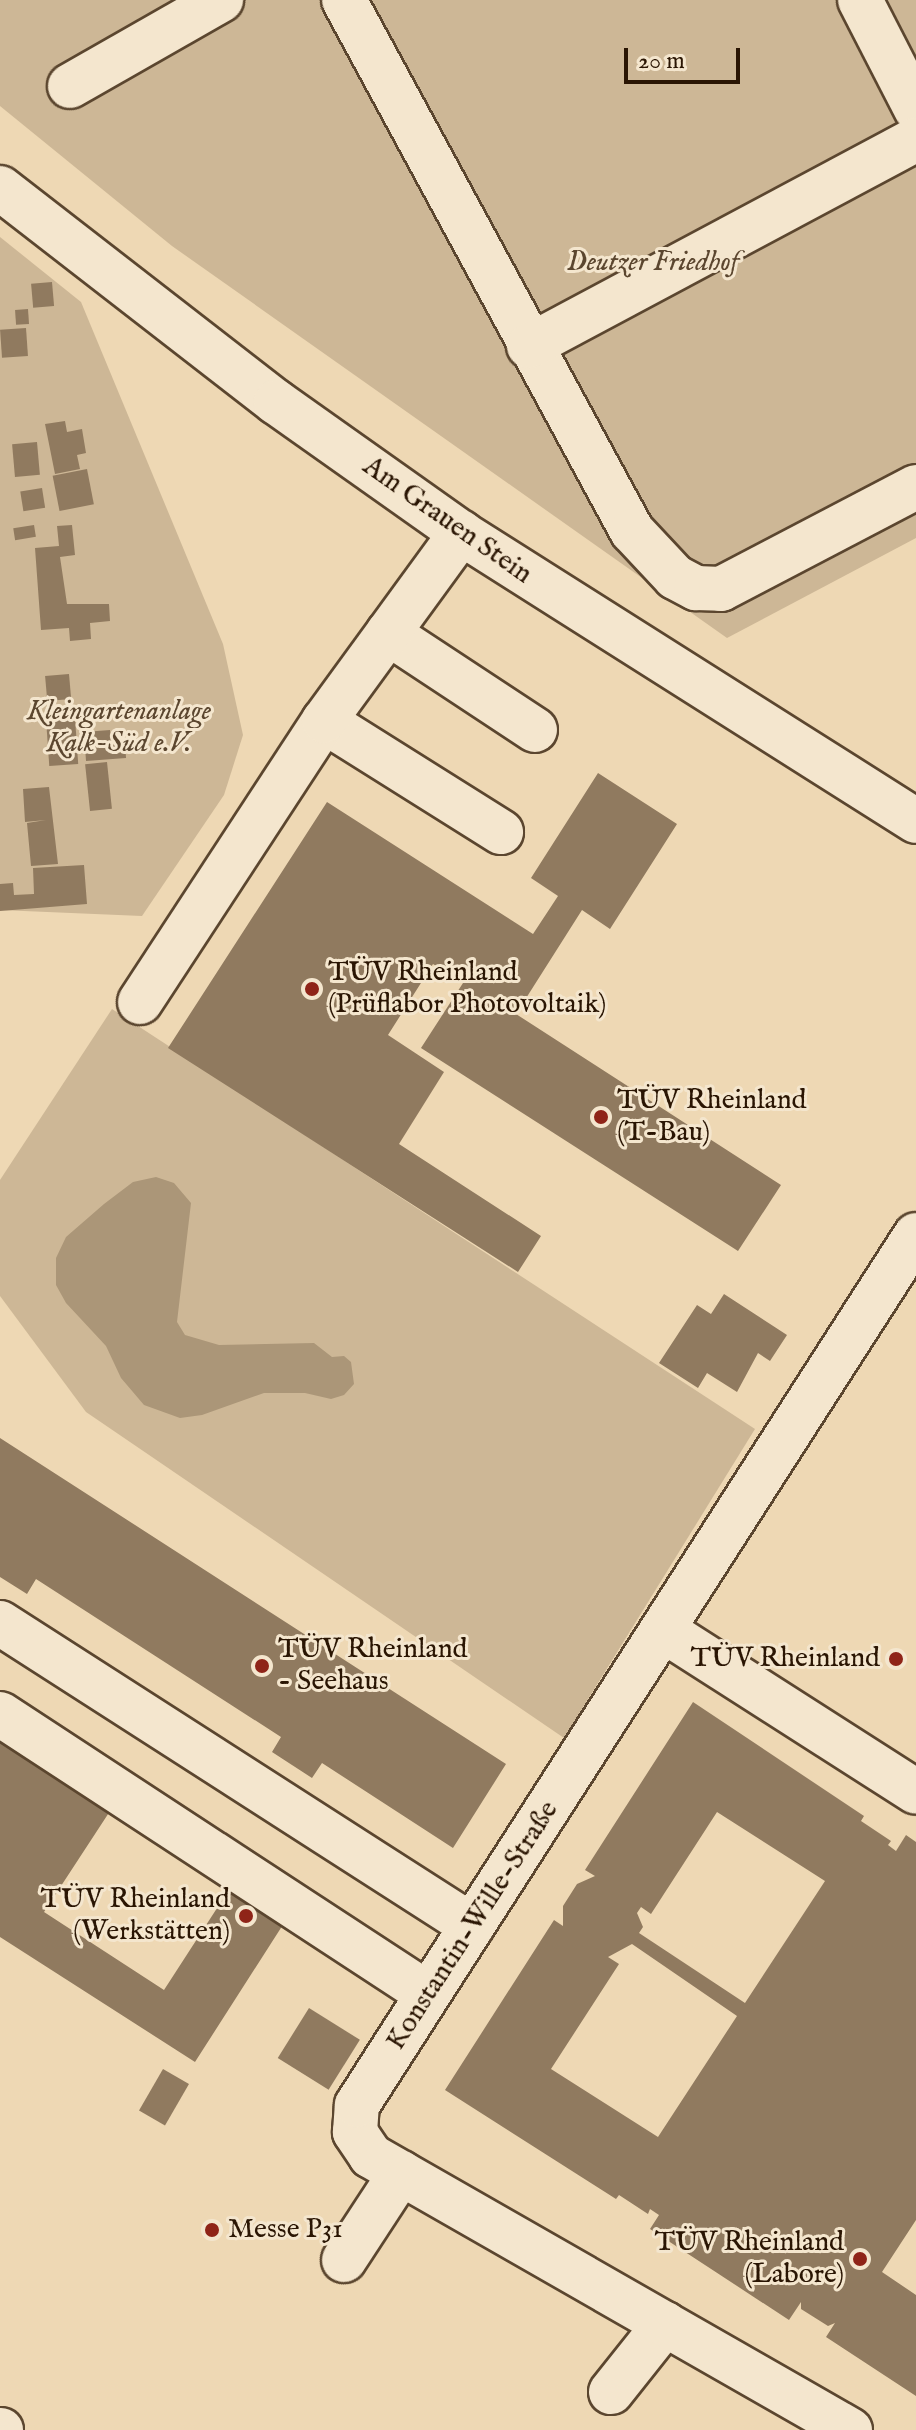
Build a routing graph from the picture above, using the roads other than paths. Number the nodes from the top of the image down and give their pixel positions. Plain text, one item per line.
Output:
1 (221, 0) edge
2 (344, 0) edge
3 (860, 0) edge
4 (70, 86) dead end
5 (916, 109) edge
6 (916, 139) edge
7 (0, 188) edge
8 (529, 346) junction
9 (916, 487) edge
10 (461, 533) junction
11 (388, 633) junction
12 (324, 721) junction
13 (535, 730) dead end
14 (916, 821) edge
15 (501, 832) dead end
16 (140, 1002) dead end
17 (916, 1235) edge
18 (663, 1630) junction
19 (4, 1633) edge
20 (0, 1714) edge
21 (916, 1792) edge
22 (472, 1926) junction
23 (428, 1994) junction
24 (401, 2173) junction
25 (344, 2260) dead end
26 (665, 2324) junction
27 (611, 2392) dead end
28 (850, 2430) edge

1 - 4 street
2 - 8 street
3 - 5 street
6 - 8 street
7 - 10 street, Am Grauen Stein
8 - 9 street
10 - 11 street
10 - 14 street, Am Grauen Stein
11 - 12 street
11 - 13 street
12 - 15 street
12 - 16 street
17 - 18 street, Konstantin-Wille-Straße
18 - 21 street
18 - 22 street, Konstantin-Wille-Straße
19 - 22 street
20 - 23 street
22 - 23 street, Konstantin-Wille-Straße
23 - 24 street, Konstantin-Wille-Straße
24 - 25 street
24 - 26 street, Konstantin-Wille-Straße
26 - 27 street
26 - 28 street, Konstantin-Wille-Straße

